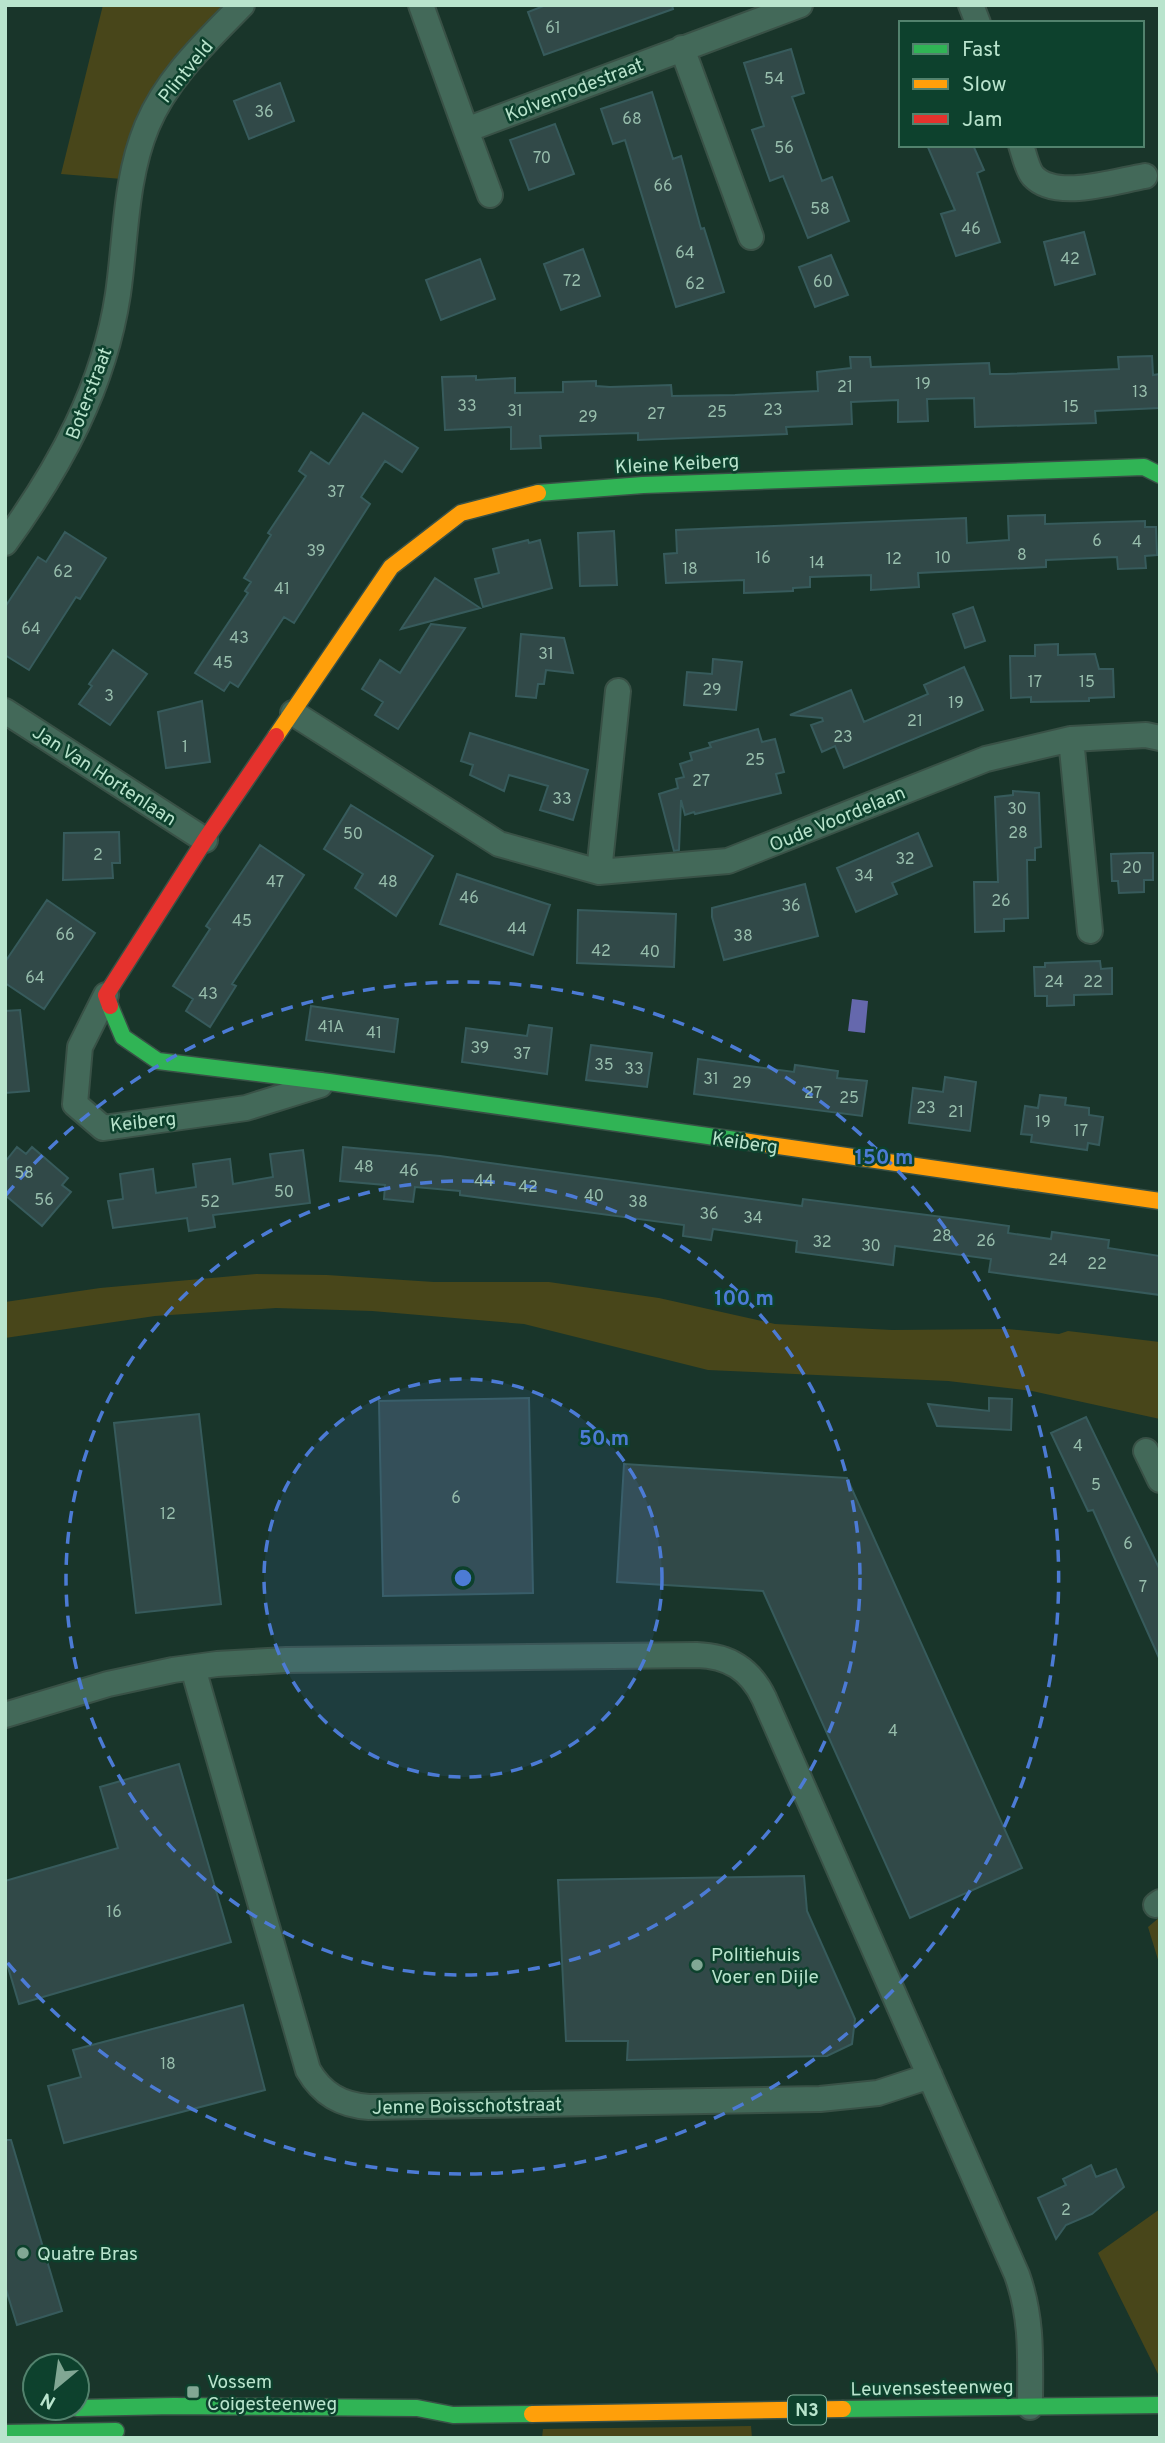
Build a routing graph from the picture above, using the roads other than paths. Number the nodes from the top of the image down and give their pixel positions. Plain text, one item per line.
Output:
1 (242, 5) edge
2 (421, 5) edge
3 (800, 5) edge
4 (682, 48) junction
5 (466, 130) junction
6 (1022, 147) edge
7 (1144, 176) dead end
8 (490, 195) dead end
9 (125, 226) joint
10 (751, 237) dead end
11 (1160, 475) edge
12 (5, 543) edge
13 (618, 691) dead end
14 (5, 711) edge
15 (293, 713) junction
16 (1160, 738) edge
17 (1071, 739) junction
18 (205, 840) junction
19 (599, 872) junction
20 (1090, 931) dead end
21 (106, 995) junction
22 (329, 1083) junction
23 (1160, 1201) edge
24 (1146, 1451) dead end
25 (1160, 1480) edge
26 (193, 1668) junction
27 (5, 1715) edge
28 (930, 2076) junction
29 (1160, 2405) edge
30 (1030, 2407) junction
31 (91, 2408) edge
32 (453, 2415) junction
33 (390, 2424) dead end
34 (134, 2431) dead end
35 (5, 2433) edge

1 - 9 street, Plintveld
2 - 5 street
3 - 4 street, Kolvenrodestraat
4 - 5 street, Kolvenrodestraat
4 - 10 street
5 - 8 street
6 - 7 street
9 - 12 street, Boterstraat
11 - 15 street, Kleine Keiberg
13 - 19 street
14 - 18 street, Jan Van Hortenlaan
15 - 18 street, Keiberg
15 - 19 street, Oude Voordelaan
16 - 17 street, Oude Voordelaan
17 - 19 street, Oude Voordelaan
17 - 20 street
18 - 21 street, Keiberg
21 - 22 street, Keiberg
21 - 22 street, Keiberg
22 - 23 street, Keiberg
24 - 25 street
26 - 27 street
26 - 28 street
26 - 28 street, Jenne Boisschotstraat
28 - 30 street
29 - 30 street, Leuvensesteenweg / N3
30 - 32 street, Leuvensesteenweg / N3
31 - 32 street, Leuvensesteenweg / N3
32 - 33 street, Leuvensesteenweg / N3
34 - 35 street

